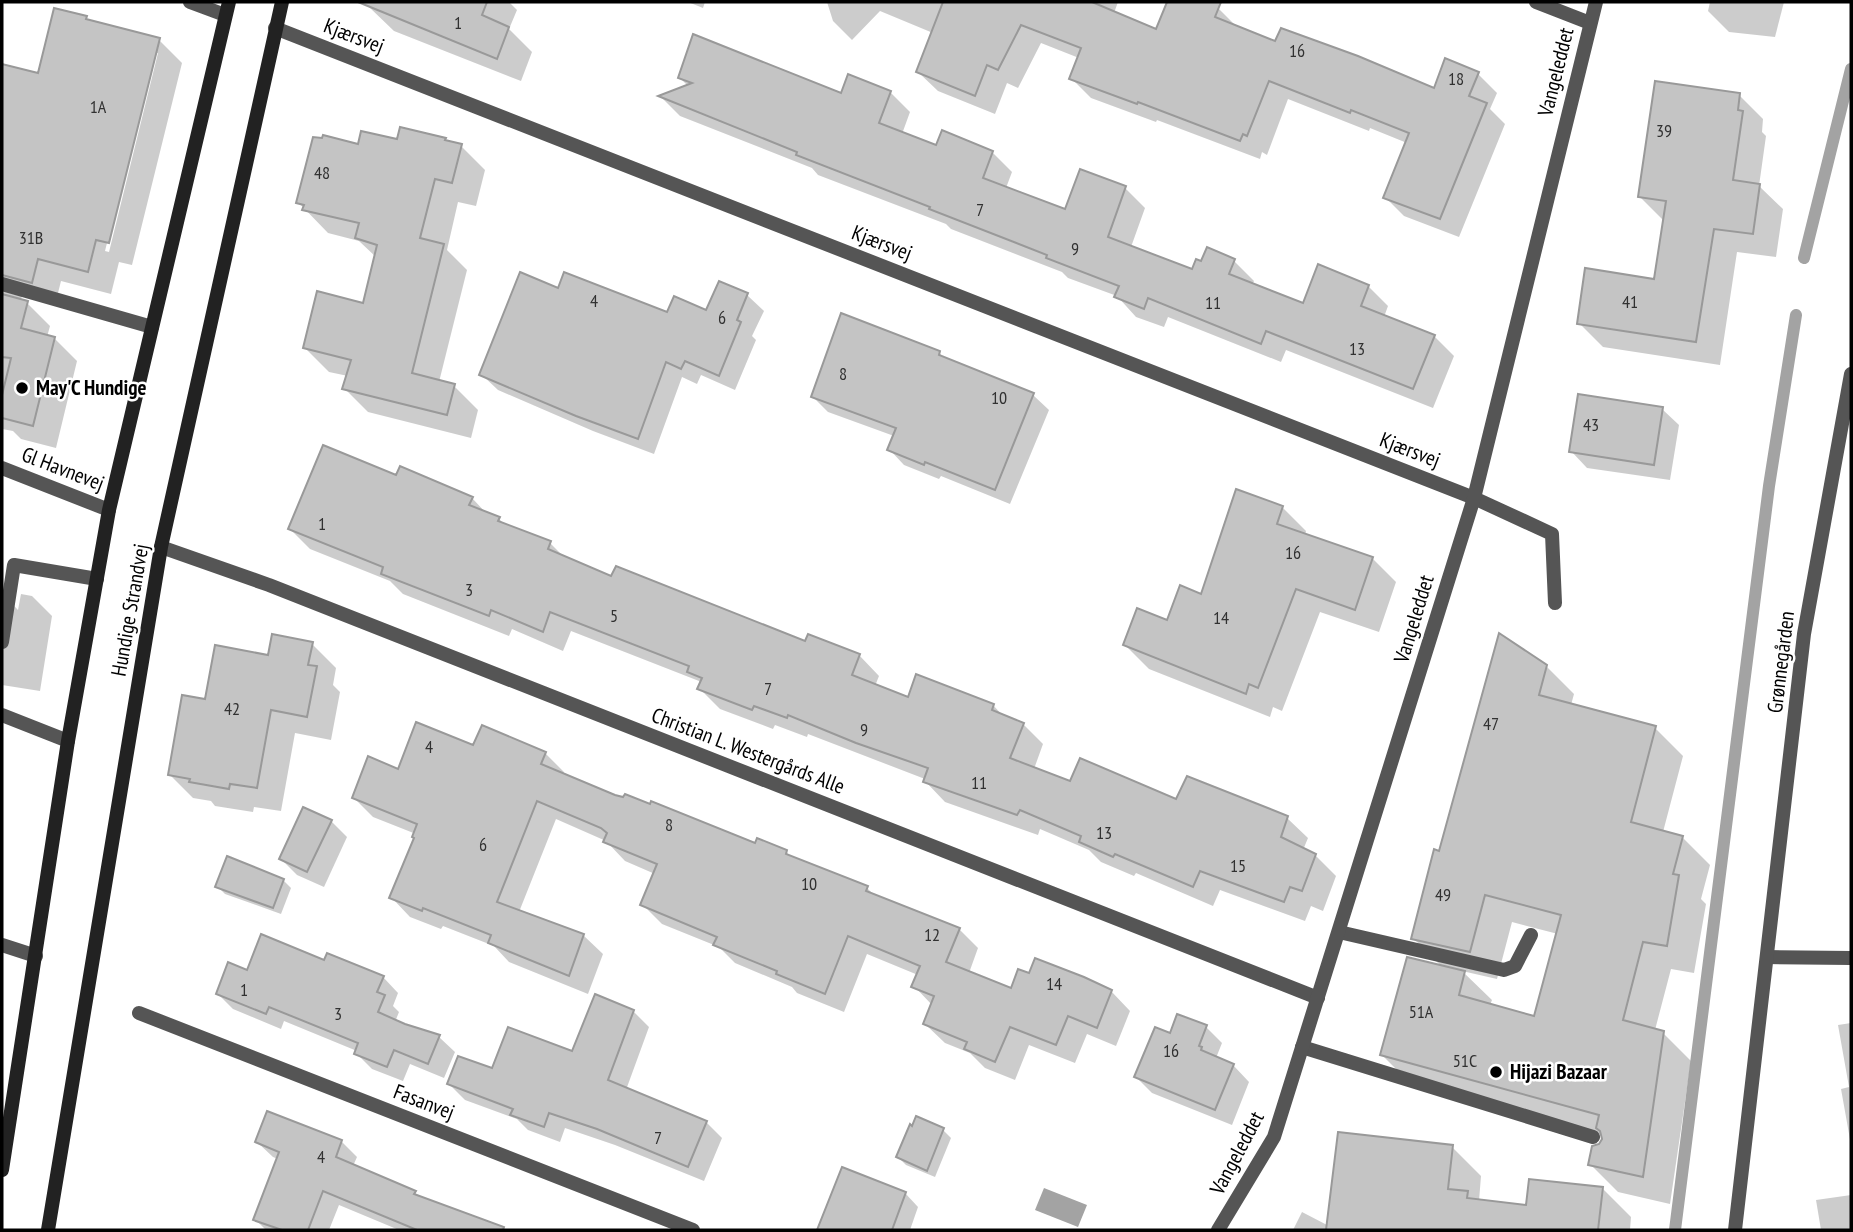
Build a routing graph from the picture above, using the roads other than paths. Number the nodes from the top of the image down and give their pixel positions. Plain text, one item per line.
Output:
1 (190, 2) edge
2 (282, 2) edge
3 (1536, 2) edge
4 (1596, 2) edge
5 (227, 8) edge
6 (1590, 23) junction
7 (275, 28) junction
8 (2, 284) edge
9 (152, 327) junction
10 (1851, 374) edge
11 (2, 468) edge
12 (1474, 498) junction
13 (109, 510) junction
14 (161, 547) junction
15 (97, 579) junction
16 (1555, 603) dead end
17 (2, 642) edge
18 (2, 715) edge
19 (68, 741) junction
20 (1339, 932) junction
21 (1531, 935) dead end
22 (2, 945) edge
23 (36, 956) junction
24 (1767, 957) junction
25 (1851, 958) edge
26 (1318, 998) junction
27 (139, 1013) dead end
28 (1302, 1047) junction
29 (1593, 1137) dead end
30 (2, 1170) edge
31 (48, 1230) edge
32 (693, 1230) edge
33 (1218, 1230) edge
34 (1735, 1230) edge

1 - 5 street
2 - 7 main road, Hundige Strandvej
3 - 6 street
4 - 6 street, Vangeleddet
5 - 9 main road, Hundige Strandvej
6 - 12 street, Vangeleddet
7 - 12 street, Kjærsvej
7 - 14 main road, Hundige Strandvej
8 - 9 street
9 - 13 main road, Hundige Strandvej
10 - 24 street, Grønnegården
11 - 13 street, Gl Havnevej
12 - 16 street, Kjærsvej
12 - 20 street, Vangeleddet
13 - 15 main road, Hundige Strandvej
14 - 26 street, Christian L. Westergårds Alle
14 - 31 main road, Hundige Strandvej
15 - 17 street
15 - 19 main road, Hundige Strandvej
18 - 19 street
19 - 23 main road, Hundige Strandvej
20 - 21 street
20 - 26 street, Vangeleddet
22 - 23 street
23 - 30 main road, Hundige Strandvej
24 - 25 street
24 - 34 street, Grønnegården
26 - 28 street, Vangeleddet
27 - 32 street, Fasanvej
28 - 29 street
28 - 33 street, Vangeleddet

